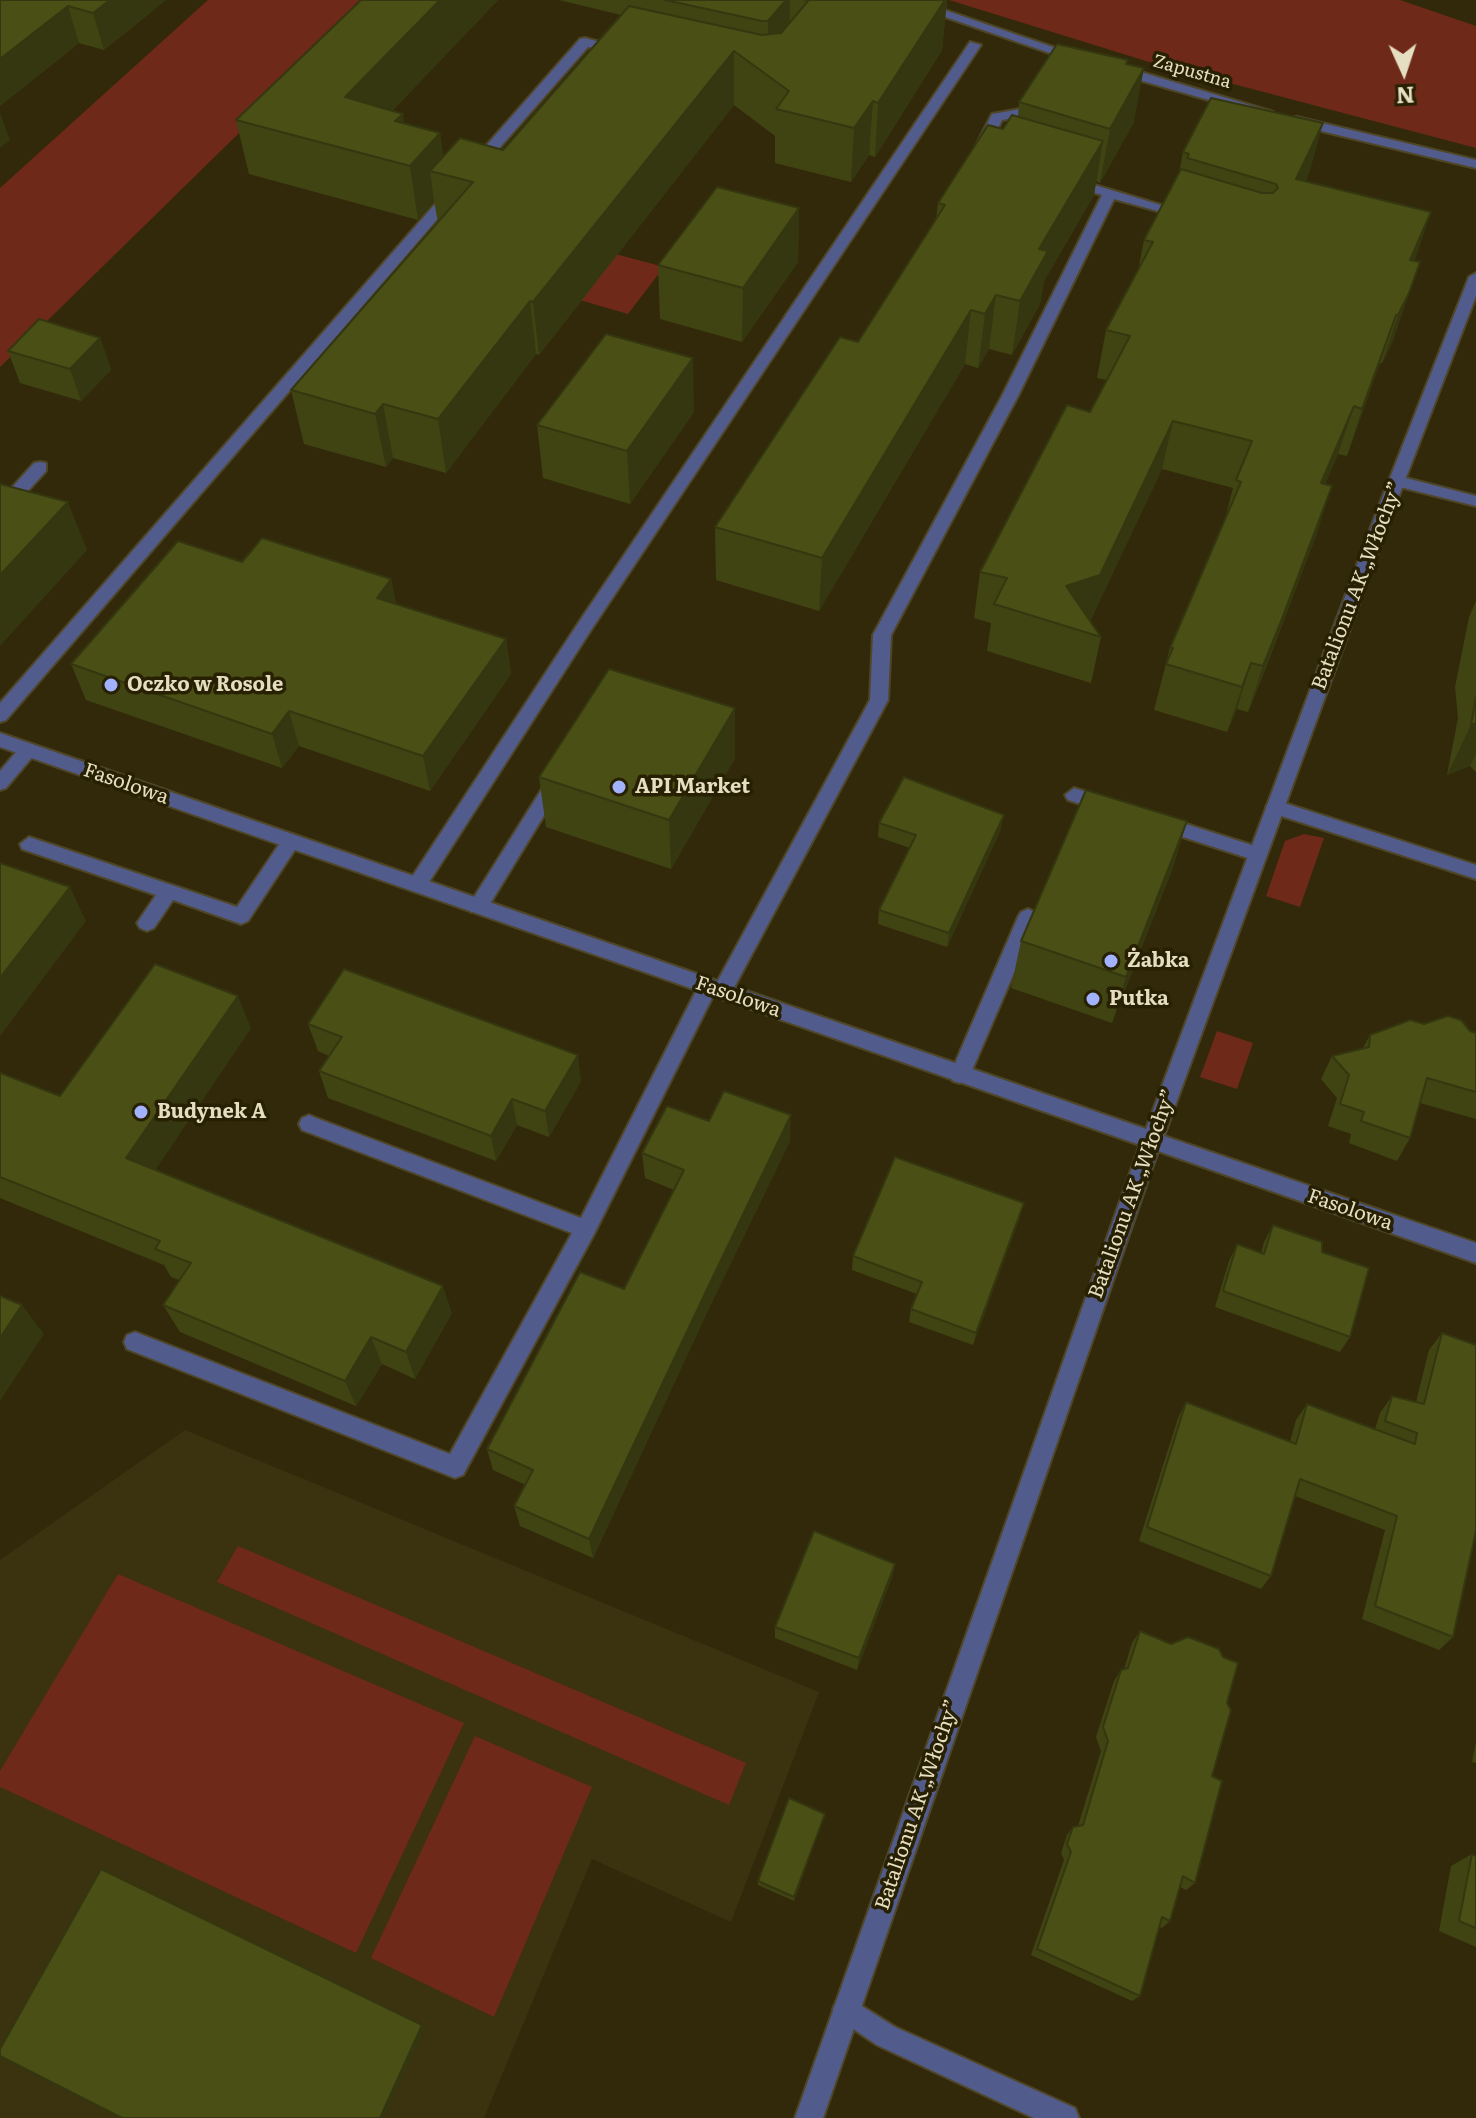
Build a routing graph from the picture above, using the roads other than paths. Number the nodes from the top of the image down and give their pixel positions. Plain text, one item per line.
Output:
1 (902, 0) edge
2 (975, 45) dead end
3 (629, 52) edge
4 (1020, 113) dead end
5 (986, 158) edge
6 (1476, 164) edge
7 (1055, 177) edge
8 (1110, 193) junction
9 (1196, 217) edge
10 (1476, 277) edge
11 (40, 467) dead end
12 (1398, 481) junction
13 (1476, 501) edge
14 (0, 511) edge
15 (0, 715) edge
16 (0, 740) edge
17 (28, 750) junction
18 (570, 759) edge
19 (0, 783) edge
20 (1074, 795) dead end
21 (1275, 807) junction
22 (291, 842) junction
23 (29, 844) dead end
24 (1257, 854) junction
25 (1476, 872) edge
26 (417, 885) junction
27 (168, 892) junction
28 (478, 907) junction
29 (1028, 917) edge
30 (147, 923) dead end
31 (715, 989) junction
32 (960, 1075) junction
33 (309, 1124) dead end
34 (1152, 1142) junction
35 (586, 1229) junction
36 (1476, 1253) edge
37 (135, 1342) dead end
38 (846, 2009) junction
39 (809, 2118) edge
40 (1065, 2118) edge

1 - 6 street, Zapustna
2 - 26 street
3 - 15 street
4 - 5 street
7 - 8 street
8 - 9 street
8 - 31 street
10 - 12 street, Batalionu AK „Włochy”
11 - 14 street
12 - 13 street
12 - 21 street, Batalionu AK „Włochy”
16 - 17 street, Fasolowa
17 - 19 street
17 - 22 street, Fasolowa
18 - 28 street
20 - 24 street
21 - 24 street, Batalionu AK „Włochy”
21 - 25 street
22 - 26 street, Fasolowa
22 - 27 street
23 - 27 street
24 - 34 street, Batalionu AK „Włochy”
26 - 28 street, Fasolowa
27 - 30 street
28 - 31 street, Fasolowa
29 - 32 street
31 - 32 street, Fasolowa
31 - 35 street
32 - 34 street, Fasolowa
33 - 35 street
34 - 36 street, Fasolowa
34 - 38 street, Batalionu AK „Włochy”
35 - 37 street
38 - 39 street, Batalionu AK „Włochy”
38 - 40 street

